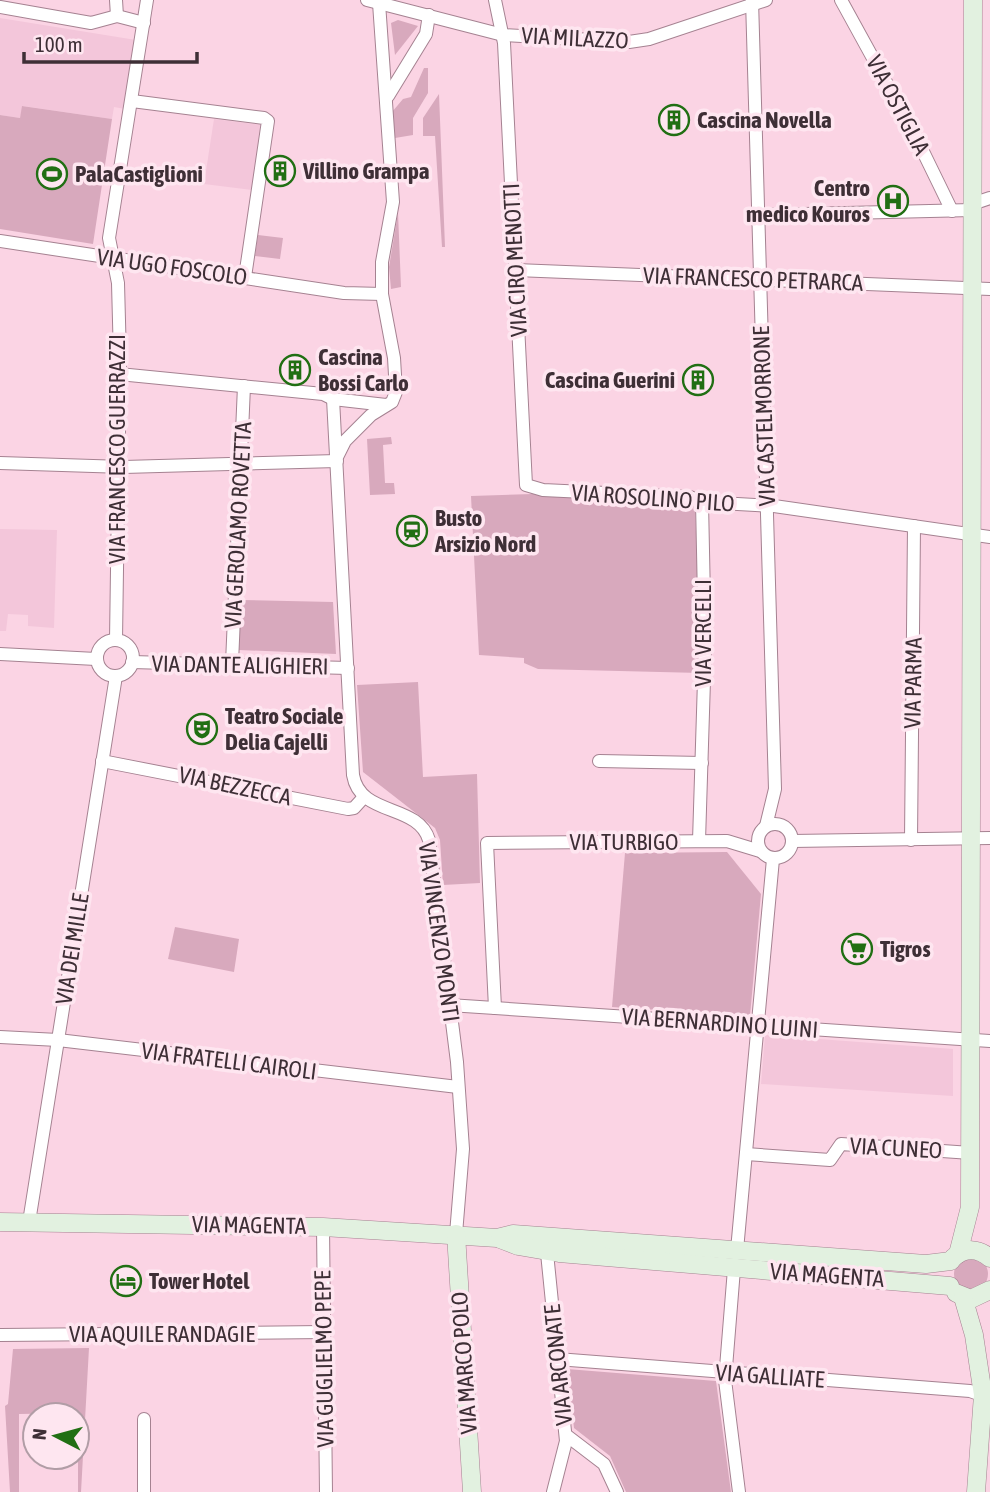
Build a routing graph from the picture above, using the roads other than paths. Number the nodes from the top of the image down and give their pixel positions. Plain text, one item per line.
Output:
1 (116, 0) edge
2 (147, 0) edge
3 (495, 0) edge
4 (766, 0) edge
5 (841, 0) edge
6 (973, 0) edge
7 (373, 1) edge
8 (752, 2) edge
9 (407, 5) edge
10 (0, 7) edge
11 (429, 15) junction
12 (117, 16) junction
13 (144, 23) junction
14 (503, 35) junction
15 (383, 53) junction
16 (404, 66) junction
17 (386, 100) junction
18 (132, 101) junction
19 (990, 198) edge
20 (972, 207) junction
21 (952, 211) junction
22 (759, 215) junction
23 (0, 241) edge
24 (112, 259) junction
25 (516, 270) junction
26 (245, 277) junction
27 (760, 279) junction
28 (981, 288) edge
29 (382, 294) junction
30 (120, 374) junction
31 (244, 386) junction
32 (328, 397) junction
33 (387, 405) junction
34 (337, 461) junction
35 (0, 463) edge
36 (240, 466) junction
37 (118, 467) junction
38 (526, 485) joint
39 (702, 502) junction
40 (766, 505) junction
41 (914, 526) junction
42 (981, 536) edge
43 (116, 640) junction
44 (0, 654) edge
45 (96, 659) junction
46 (132, 662) junction
47 (232, 663) junction
48 (348, 667) junction
49 (116, 676) junction
50 (102, 761) junction
51 (599, 761) dead end
52 (702, 763) junction
53 (364, 797) junction
54 (766, 826) junction
55 (990, 838) edge
56 (971, 839) junction
57 (911, 840) junction
58 (699, 841) junction
59 (792, 841) junction
60 (760, 851) junction
61 (773, 859) junction
62 (449, 1005) junction
63 (495, 1008) junction
64 (758, 1026) junction
65 (0, 1037) edge
66 (58, 1040) junction
67 (971, 1040) junction
68 (990, 1041) edge
69 (458, 1087) junction
70 (971, 1153) junction
71 (746, 1154) junction
72 (971, 1207) junction
73 (0, 1222) edge
74 (29, 1222) junction
75 (323, 1227) junction
76 (456, 1234) junction
77 (547, 1244) junction
78 (737, 1250) junction
79 (986, 1255) edge
80 (954, 1258) junction
81 (734, 1269) junction
82 (956, 1291) junction
83 (990, 1291) edge
84 (324, 1332) junction
85 (0, 1335) edge
86 (557, 1359) junction
87 (726, 1372) junction
88 (990, 1373) edge
89 (987, 1397) edge
90 (144, 1419) dead end
91 (566, 1435) junction
92 (144, 1492) edge
93 (326, 1492) edge
94 (472, 1492) edge
95 (553, 1492) edge
96 (617, 1492) edge
97 (739, 1492) edge
98 (976, 1492) edge

1 - 12 street
2 - 13 street, VIA FRANCESCO GUERRAZZI
3 - 14 street, VIA CIRO MENOTTI
4 - 8 street, VIA MILAZZO
5 - 21 street, VIA OSTIGLIA
6 - 20 street
7 - 9 street, VIA MILAZZO
7 - 15 street
8 - 14 street, VIA MILAZZO
8 - 22 street, VIA CASTELMORRONE
9 - 11 street, VIA MILAZZO
10 - 12 street
11 - 14 street, VIA MILAZZO
11 - 16 street
12 - 13 street
13 - 18 street, VIA FRANCESCO GUERRAZZI
14 - 25 street, VIA CIRO MENOTTI
15 - 16 street
15 - 17 street
16 - 17 street
17 - 29 street
18 - 24 street, VIA FRANCESCO GUERRAZZI
18 - 26 street
19 - 20 street
20 - 21 street
20 - 28 street
21 - 22 street
22 - 27 street, VIA CASTELMORRONE
23 - 24 street, VIA UGO FOSCOLO
24 - 26 street, VIA UGO FOSCOLO
24 - 30 street, VIA FRANCESCO GUERRAZZI
25 - 27 street, VIA FRANCESCO PETRARCA
25 - 38 street, VIA CIRO MENOTTI
26 - 29 street, VIA UGO FOSCOLO
27 - 28 street, VIA FRANCESCO PETRARCA
27 - 40 street, VIA CASTELMORRONE
28 - 42 street
29 - 33 street
30 - 31 street
30 - 37 street, VIA FRANCESCO GUERRAZZI
31 - 32 street
31 - 36 street, VIA GEROLAMO ROVETTA
32 - 33 street
32 - 34 street
33 - 34 street
34 - 36 street
34 - 48 street
35 - 37 street
36 - 37 street
36 - 47 street, VIA GEROLAMO ROVETTA
37 - 43 street, VIA FRANCESCO GUERRAZZI
38 - 39 street, VIA ROSOLINO PILO
39 - 40 street, VIA ROSOLINO PILO
39 - 52 street, VIA VERCELLI
40 - 41 street, VIA ROSOLINO PILO
40 - 54 street, VIA CASTELMORRONE
41 - 42 street, VIA ROSOLINO PILO
41 - 57 street, VIA PARMA
42 - 56 street
43 - 45 street
43 - 46 street
44 - 45 street
45 - 49 street
46 - 47 street, VIA DANTE ALIGHIERI
46 - 49 street
47 - 48 street, VIA DANTE ALIGHIERI
48 - 53 street
49 - 50 street, VIA DEI MILLE
50 - 53 street, VIA BEZZECCA
50 - 66 street, VIA DEI MILLE
51 - 52 street
52 - 58 street, VIA VERCELLI
53 - 62 street, VIA VINCENZO MONTI
54 - 59 street
54 - 60 street
55 - 56 street
56 - 57 street
56 - 67 street
57 - 59 street
58 - 60 street, VIA TURBIGO
58 - 63 street, VIA TURBIGO
59 - 61 street
60 - 61 street
61 - 64 street
62 - 63 street, VIA BERNARDINO LUINI
62 - 69 street, VIA VINCENZO MONTI
63 - 64 street, VIA BERNARDINO LUINI
64 - 67 street, VIA BERNARDINO LUINI
64 - 71 street
65 - 66 street, VIA FRATELLI CAIROLI
66 - 69 street, VIA FRATELLI CAIROLI
66 - 74 street, VIA DEI MILLE
67 - 68 street, VIA BERNARDINO LUINI
67 - 70 street
69 - 76 street, VIA VINCENZO MONTI
70 - 71 street, VIA CUNEO
70 - 72 street
71 - 78 street
72 - 79 street
72 - 80 street
73 - 74 street, VIA MAGENTA
74 - 75 street, VIA MAGENTA
75 - 76 street, VIA MAGENTA
75 - 84 street, VIA GUGLIELMO PEPE
76 - 77 street, VIA MAGENTA
76 - 94 street, VIA MARCO POLO
77 - 78 street, VIA MAGENTA
77 - 81 street, VIA MAGENTA
77 - 86 street, VIA ARCONATE
78 - 80 street, VIA MAGENTA
79 - 80 street, VIA MAGENTA
80 - 82 street
81 - 82 street, VIA MAGENTA
81 - 87 street
82 - 83 street, VIA MAGENTA
82 - 89 street
84 - 85 street, VIA AQUILE RANDAGIE
84 - 93 street, VIA GUGLIELMO PEPE
86 - 87 street, VIA GALLIATE
86 - 91 street, VIA ARCONATE
87 - 89 street, VIA GALLIATE
87 - 97 street
88 - 89 street
89 - 98 street
90 - 92 street
91 - 95 street, VIA ARCONATE
91 - 96 street

